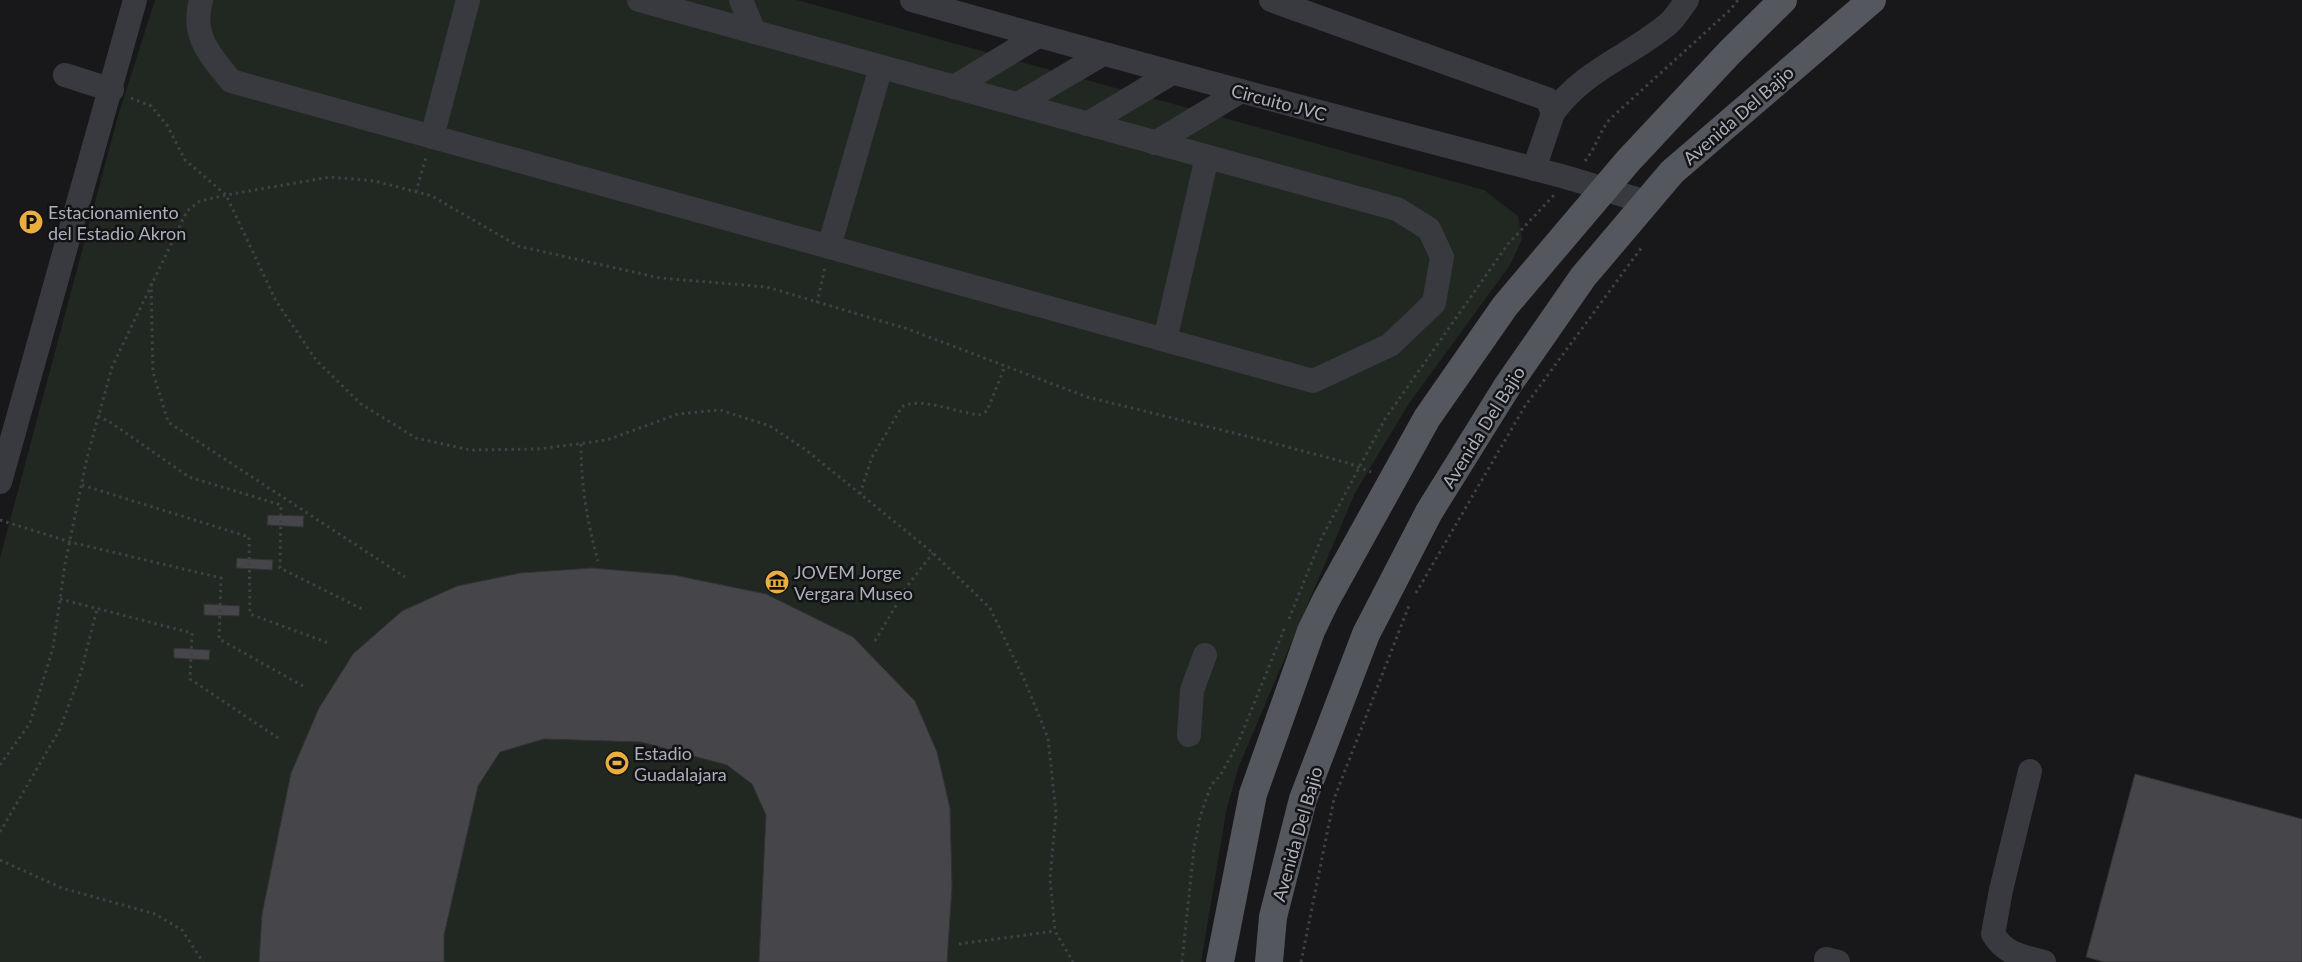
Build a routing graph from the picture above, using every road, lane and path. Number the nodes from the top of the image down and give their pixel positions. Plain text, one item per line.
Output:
1 (135, 0) edge
2 (201, 0) edge
3 (468, 0) edge
4 (640, 0) edge
5 (741, 0) edge
6 (912, 0) edge
7 (1271, 0) edge
8 (1687, 0) edge
9 (1738, 0) edge
10 (1783, 0) edge
11 (1872, 0) edge
12 (681, 6) edge
13 (754, 32) junction
14 (1038, 36) junction
15 (1103, 54) junction
16 (881, 67) junction
17 (1172, 73) junction
18 (64, 75) dead end
19 (954, 87) junction
20 (112, 90) junction
21 (1241, 91) junction
22 (1018, 104) junction
23 (1553, 113) junction
24 (1087, 124) junction
25 (432, 137) junction
26 (1156, 142) junction
27 (1594, 150) dead end
28 (1207, 157) junction
29 (1534, 169) junction
30 (1605, 190) junction
31 (416, 192) junction
32 (226, 195) junction
33 (1646, 202) junction
34 (1643, 246) dead end
35 (829, 247) junction
36 (151, 283) junction
37 (818, 303) junction
38 (1165, 340) junction
39 (1005, 366) junction
40 (98, 416) junction
41 (7, 426) edge
42 (581, 444) junction
43 (1394, 481) junction
44 (0, 482) edge
45 (82, 485) junction
46 (860, 494) junction
47 (0, 520) edge
48 (70, 542) junction
49 (933, 552) junction
50 (598, 561) dead end
51 (405, 577) dead end
52 (60, 599) junction
53 (97, 608) junction
54 (362, 609) dead end
55 (875, 641) dead end
56 (331, 644) dead end
57 (1205, 656) dead end
58 (303, 686) dead end
59 (1189, 735) dead end
60 (282, 740) dead end
61 (0, 765) edge
62 (2030, 772) dead end
63 (0, 832) edge
64 (0, 860) edge
65 (1055, 932) junction
66 (958, 944) dead end
67 (203, 962) edge
68 (1073, 962) edge
69 (1220, 962) edge
70 (1269, 962) edge
71 (1301, 962) edge
72 (2044, 962) edge

1 - 20 lane
2 - 25 lane
3 - 25 lane
4 - 12 lane
5 - 13 lane
6 - 14 lane, Circuito JVC
7 - 23 lane
8 - 23 lane
9 - 27 path
10 - 30 main road
11 - 33 main road, Avenida Del Bajio
12 - 13 lane
13 - 16 lane
14 - 15 lane, Circuito JVC
14 - 19 lane
15 - 17 lane, Circuito JVC
15 - 22 lane
16 - 19 lane
16 - 35 lane
17 - 21 lane, Circuito JVC
17 - 24 lane
18 - 20 lane
19 - 22 lane
20 - 32 path
20 - 41 lane
21 - 26 lane
21 - 29 lane, Circuito JVC
22 - 24 lane
23 - 29 lane
24 - 26 lane
25 - 31 path
25 - 35 lane
26 - 28 lane
28 - 38 lane
28 - 38 lane
29 - 30 lane, Circuito JVC
30 - 33 lane, Circuito JVC
30 - 43 main road
31 - 32 path
31 - 37 path
32 - 36 path
32 - 42 path
33 - 70 main road, Avenida Del Bajio
34 - 71 path
35 - 37 path
35 - 38 lane
36 - 40 path
36 - 51 path
37 - 39 path
39 - 43 path
39 - 46 path
40 - 45 path
40 - 54 path
41 - 44 lane
42 - 46 path
42 - 50 path
43 - 69 main road
45 - 48 path
45 - 56 path
46 - 49 path
47 - 48 path
48 - 52 path
48 - 58 path
49 - 55 path
49 - 65 path
52 - 53 path
52 - 61 path
53 - 60 path
53 - 63 path
57 - 59 lane
62 - 72 lane
64 - 67 path
65 - 66 path
65 - 68 path

